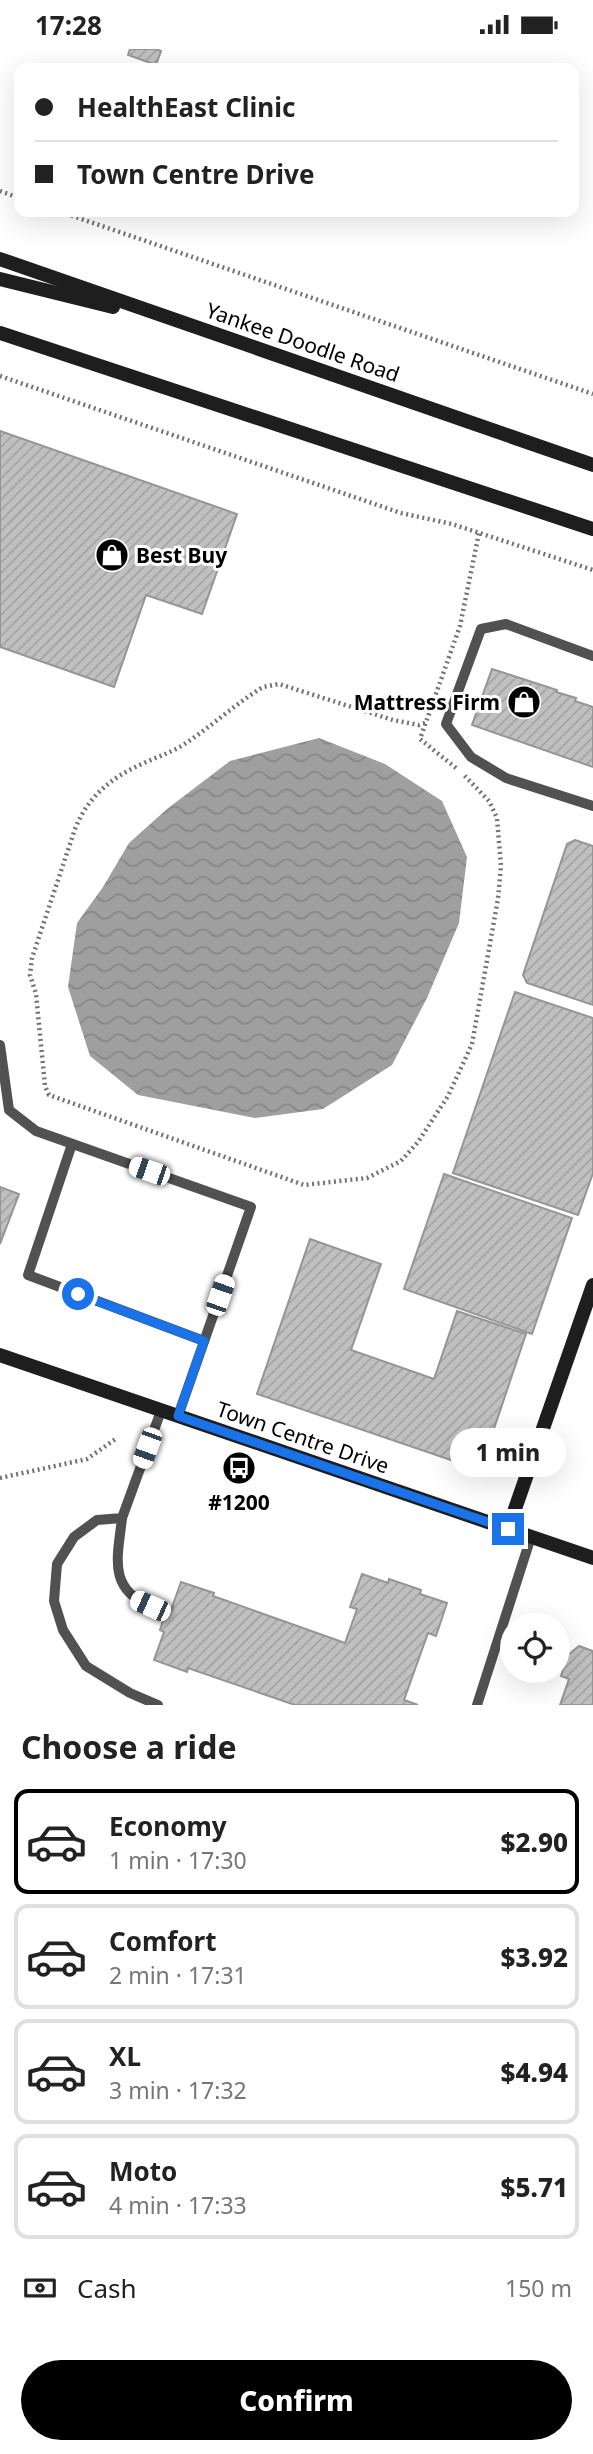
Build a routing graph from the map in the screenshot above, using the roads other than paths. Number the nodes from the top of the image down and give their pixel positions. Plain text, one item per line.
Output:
1 (0, 259) edge
2 (0, 279) edge
3 (195, 327) junction
4 (0, 333) edge
5 (593, 465) edge
6 (593, 529) edge
7 (593, 656) edge
8 (593, 807) edge
9 (0, 1045) edge
10 (72, 1144) junction
11 (593, 1285) edge
12 (204, 1341) junction
13 (0, 1355) edge
14 (161, 1411) junction
15 (178, 1416) junction
16 (122, 1517) junction
17 (508, 1529) junction
18 (531, 1537) junction
19 (593, 1559) edge
20 (150, 1606) dead end
21 (158, 1705) edge
22 (477, 1705) edge

1 - 3 main road, Yankee Doodle Road
2 - 3 main road
3 - 5 main road, Yankee Doodle Road
4 - 6 main road
7 - 8 lane
9 - 10 lane
10 - 12 lane
10 - 12 lane
11 - 17 main road
12 - 15 lane
13 - 14 main road, Town Centre Drive
14 - 15 main road, Town Centre Drive
14 - 16 lane
15 - 17 main road, Town Centre Drive
16 - 20 lane
16 - 21 lane
17 - 18 main road, Town Centre Drive
18 - 19 main road, Town Centre Drive
18 - 22 lane

